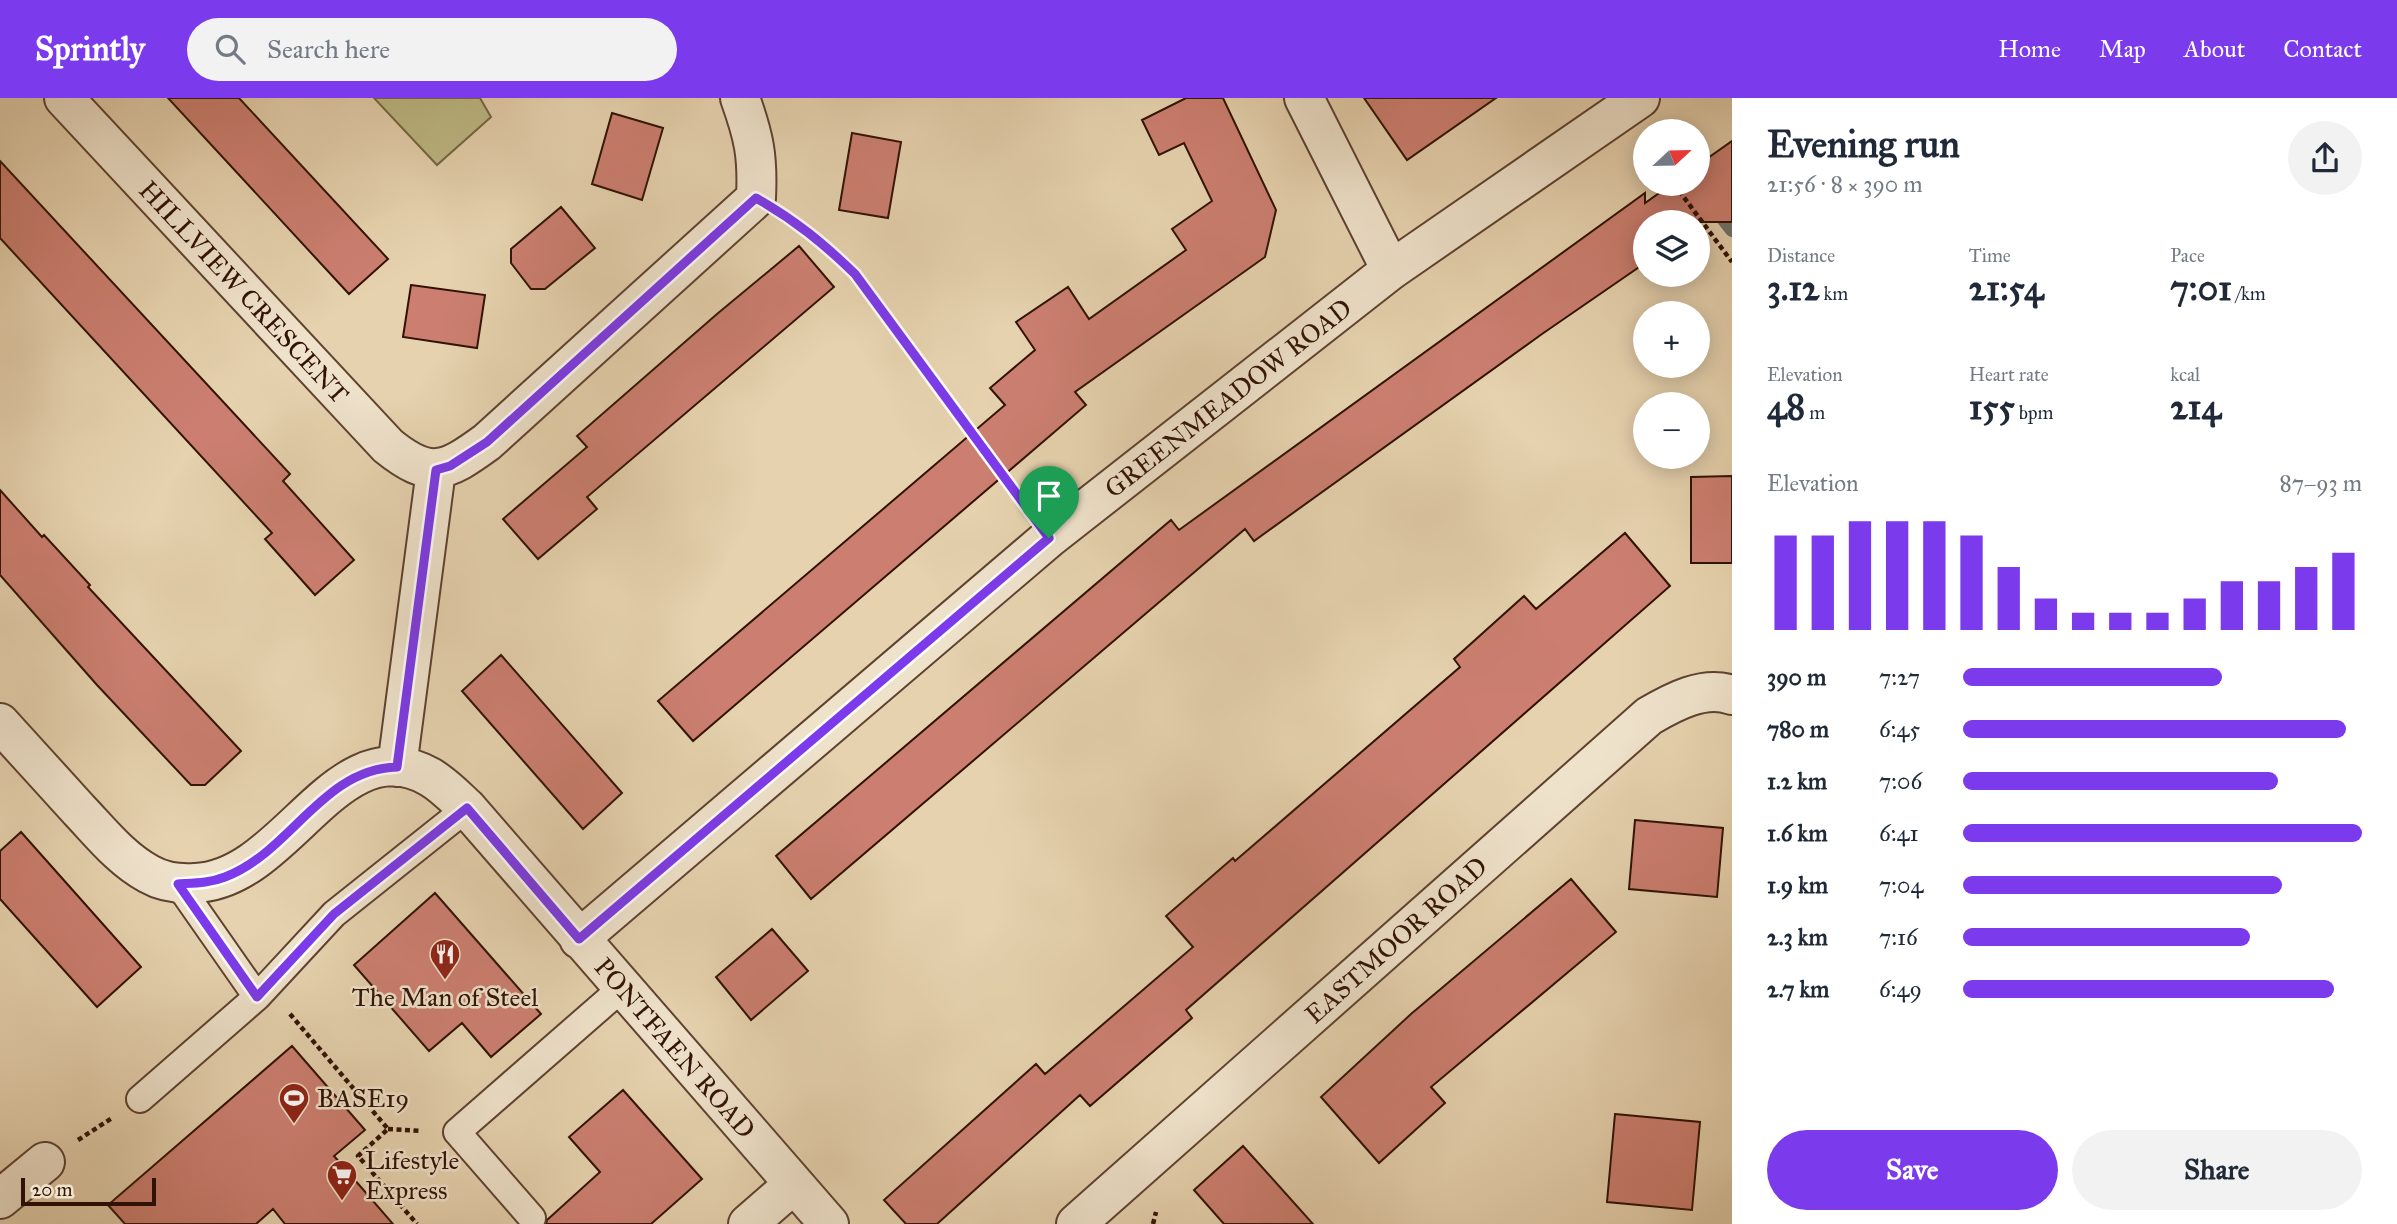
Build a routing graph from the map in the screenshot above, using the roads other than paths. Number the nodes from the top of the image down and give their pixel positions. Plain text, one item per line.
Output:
1 (64, 98) edge
2 (740, 98) edge
3 (1304, 98) edge
4 (1640, 98) edge
5 (1391, 270) junction
6 (436, 470) junction
7 (1732, 695) edge
8 (0, 723) edge
9 (397, 767) junction
10 (467, 808) junction
11 (178, 884) junction
12 (579, 939) junction
13 (622, 988) junction
14 (262, 992) junction
15 (140, 1099) road end
16 (45, 1161) road end
17 (794, 1184) junction
18 (0, 1199) edge
19 (532, 1219) dead end
20 (748, 1224) edge
21 (829, 1224) edge
22 (1076, 1224) edge

1 - 6 street, HILLVIEW CRESCENT
2 - 6 street
3 - 5 street
4 - 5 street, GREENMEADOW ROAD
5 - 12 street, GREENMEADOW ROAD
6 - 9 street
7 - 22 street, EASTMOOR ROAD
8 - 11 street
9 - 10 street, PONTFAEN ROAD
9 - 11 street
10 - 12 street, PONTFAEN ROAD
10 - 14 lane
11 - 14 lane
12 - 13 street, PONTFAEN ROAD
13 - 17 street, PONTFAEN ROAD
13 - 19 lane
14 - 15 lane
16 - 18 street
17 - 20 street
17 - 21 street, PONTFAEN ROAD

